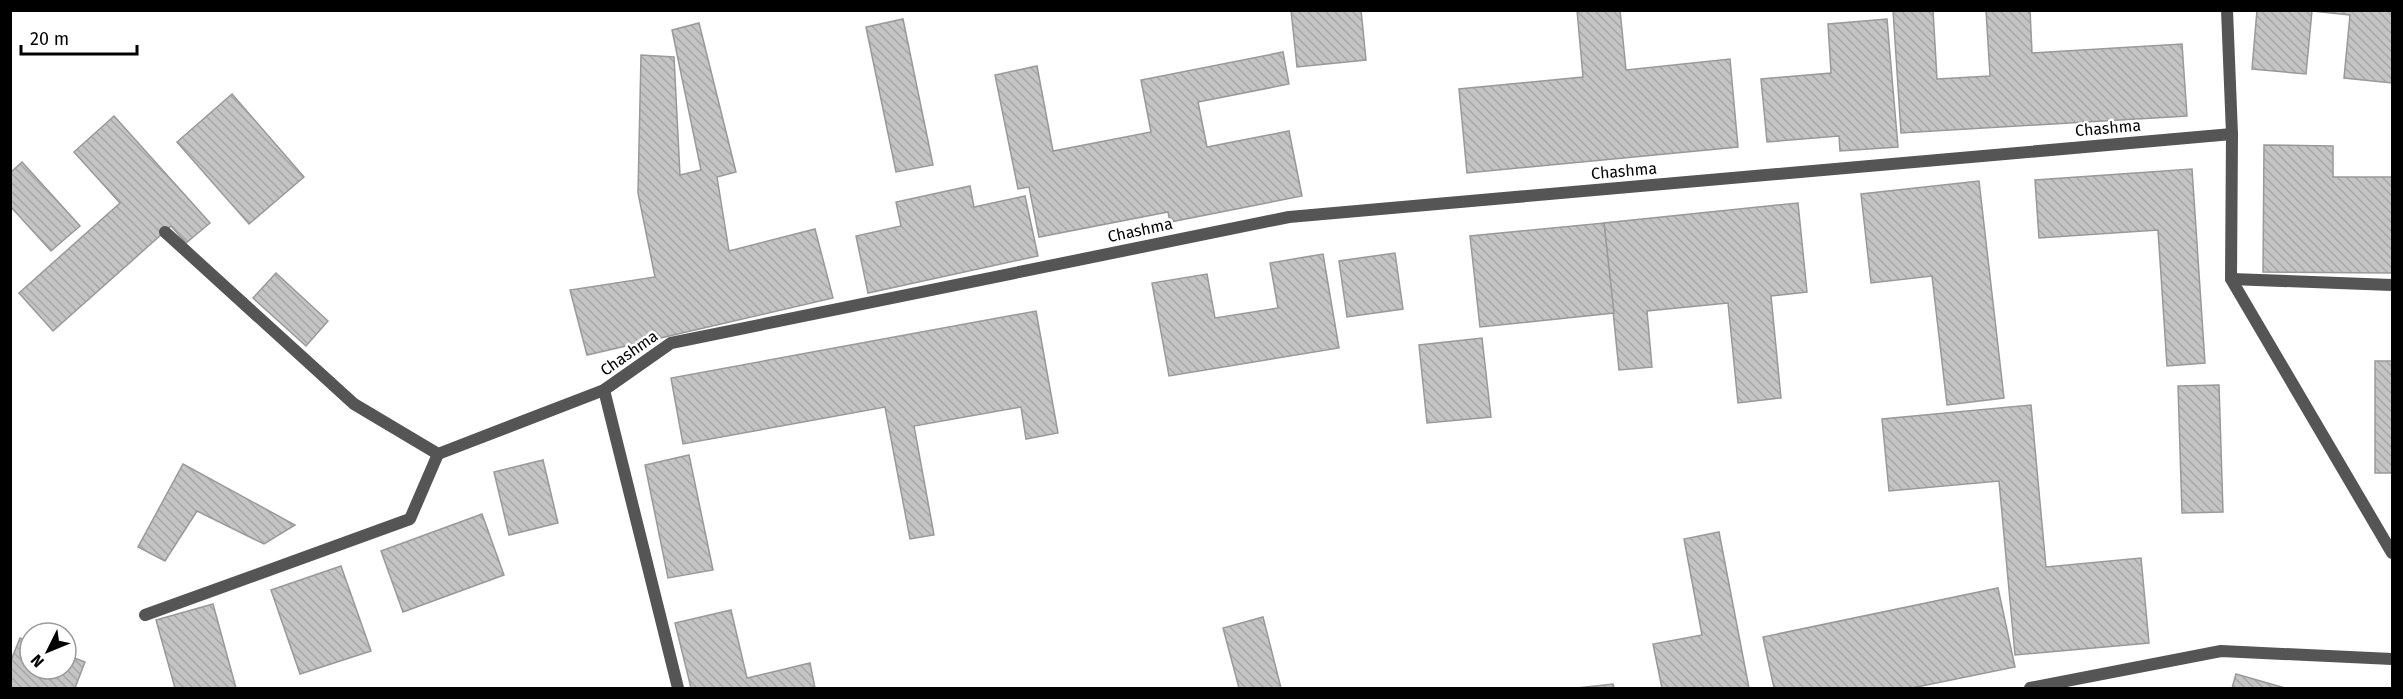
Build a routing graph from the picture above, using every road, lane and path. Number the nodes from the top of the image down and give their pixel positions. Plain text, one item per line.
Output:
1 (2227, 10) edge
2 (2232, 134) junction
3 (165, 232) dead end
4 (2231, 279) junction
5 (2392, 285) edge
6 (604, 390) junction
7 (438, 454) junction
8 (2392, 553) edge
9 (145, 615) dead end
10 (2392, 659) edge
11 (678, 688) edge
12 (2030, 688) edge

1 - 2 street
2 - 4 street
2 - 6 street, Chashma
3 - 7 street
4 - 5 street
4 - 8 street
6 - 7 street, Chashma
6 - 11 street
7 - 9 street
10 - 12 street

